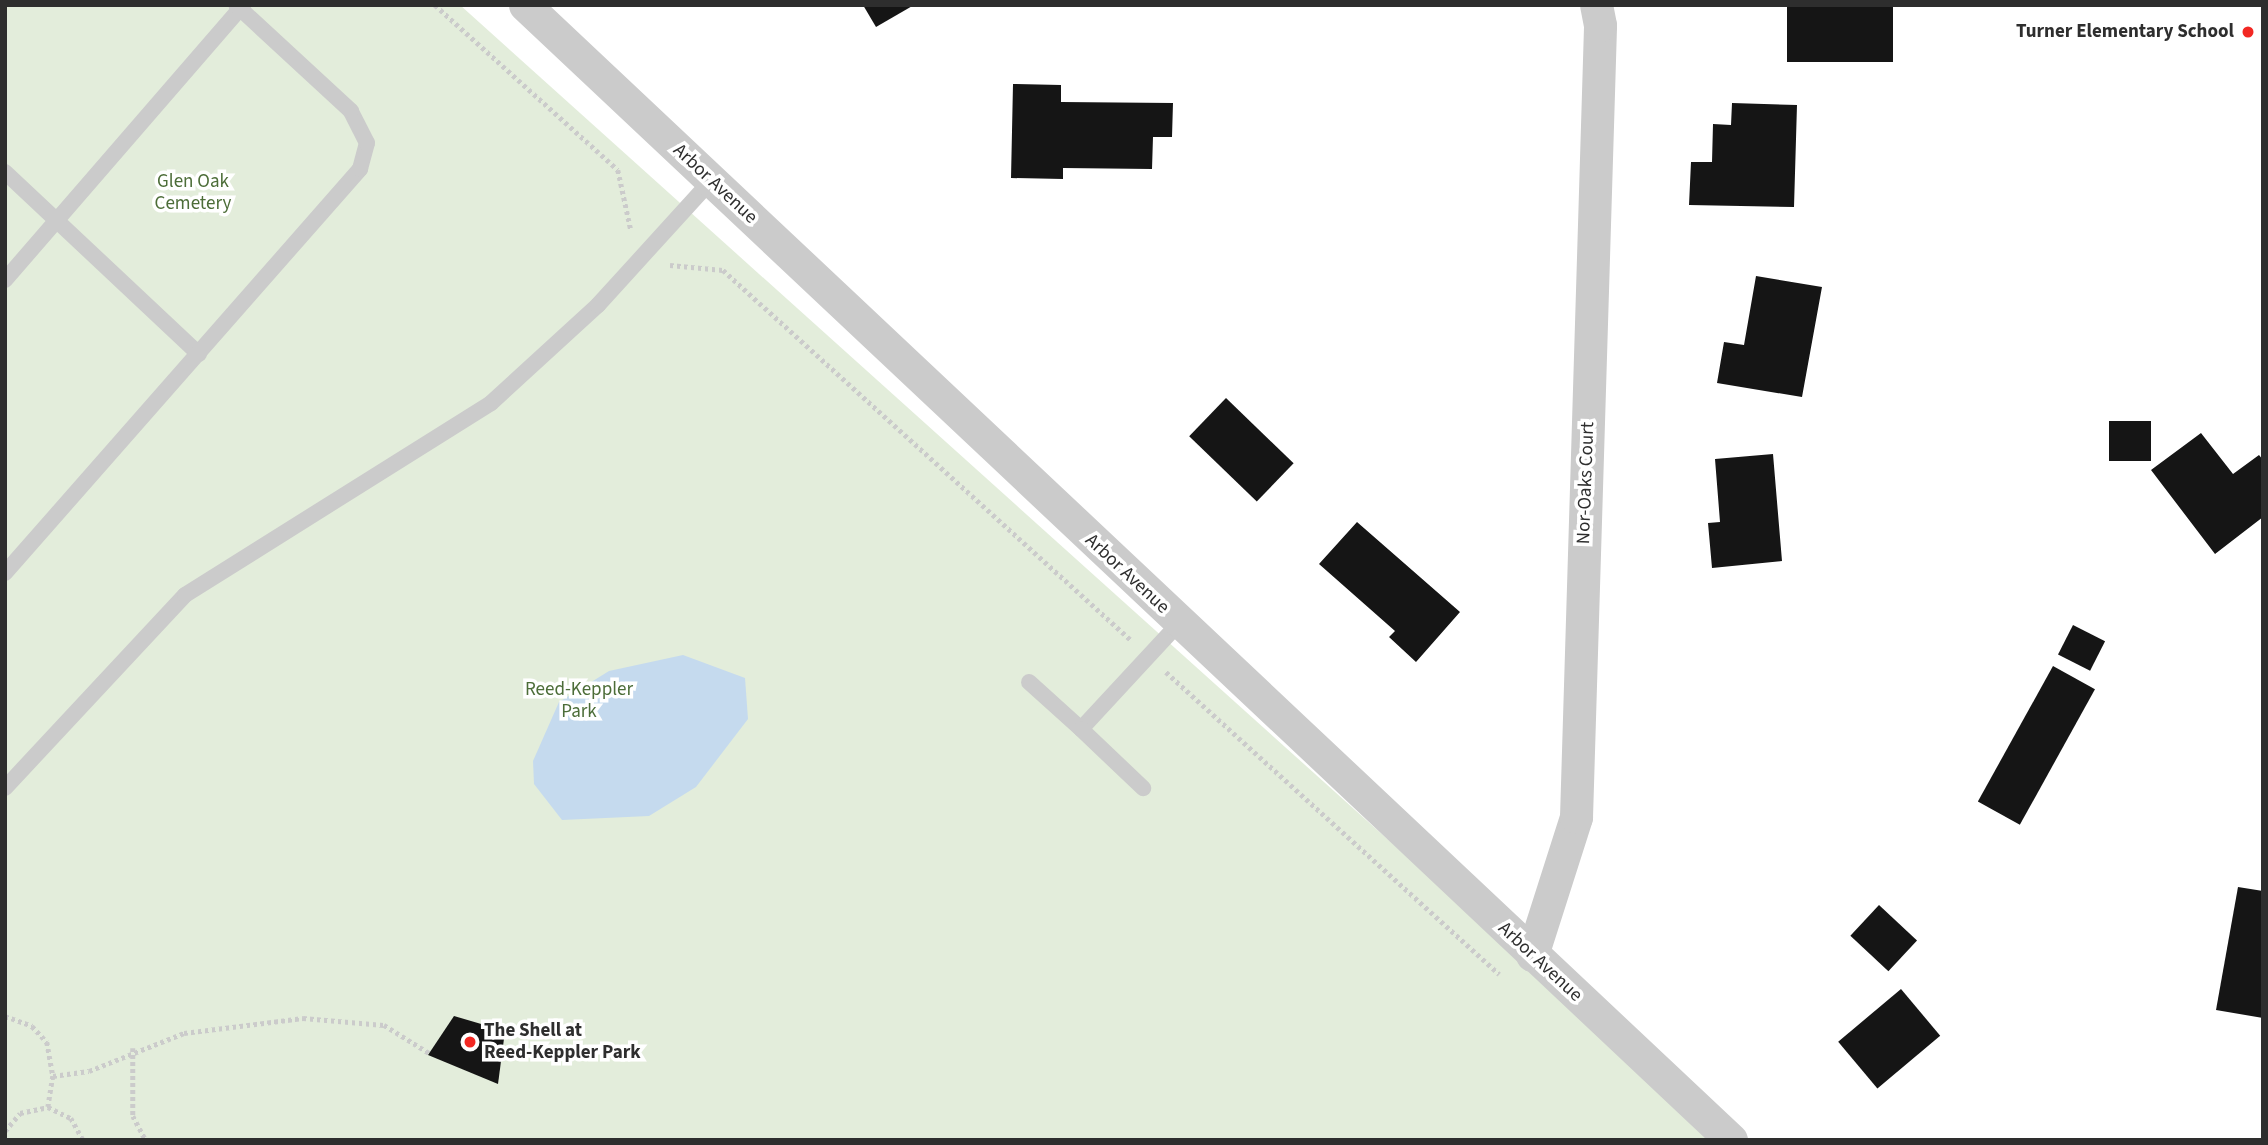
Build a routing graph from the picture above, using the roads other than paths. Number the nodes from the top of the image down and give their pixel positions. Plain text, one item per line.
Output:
1 (525, 5) edge
2 (1596, 5) edge
3 (240, 6) edge
4 (5, 172) edge
5 (710, 181) junction
6 (57, 220) junction
7 (5, 280) edge
8 (199, 354) junction
9 (5, 573) edge
10 (1179, 623) junction
11 (1029, 682) dead end
12 (1081, 729) junction
13 (5, 788) edge
14 (1143, 788) dead end
15 (1532, 955) junction
16 (1731, 1140) edge

1 - 5 street, Arbor Avenue
2 - 15 street, Nor-Oaks Court
3 - 6 lane
3 - 8 lane
4 - 6 lane
5 - 10 street, Arbor Avenue
5 - 13 lane
6 - 7 lane
6 - 8 lane
8 - 9 lane
10 - 12 lane
10 - 15 street, Arbor Avenue
11 - 12 lane
12 - 14 lane
15 - 16 street, Arbor Avenue

